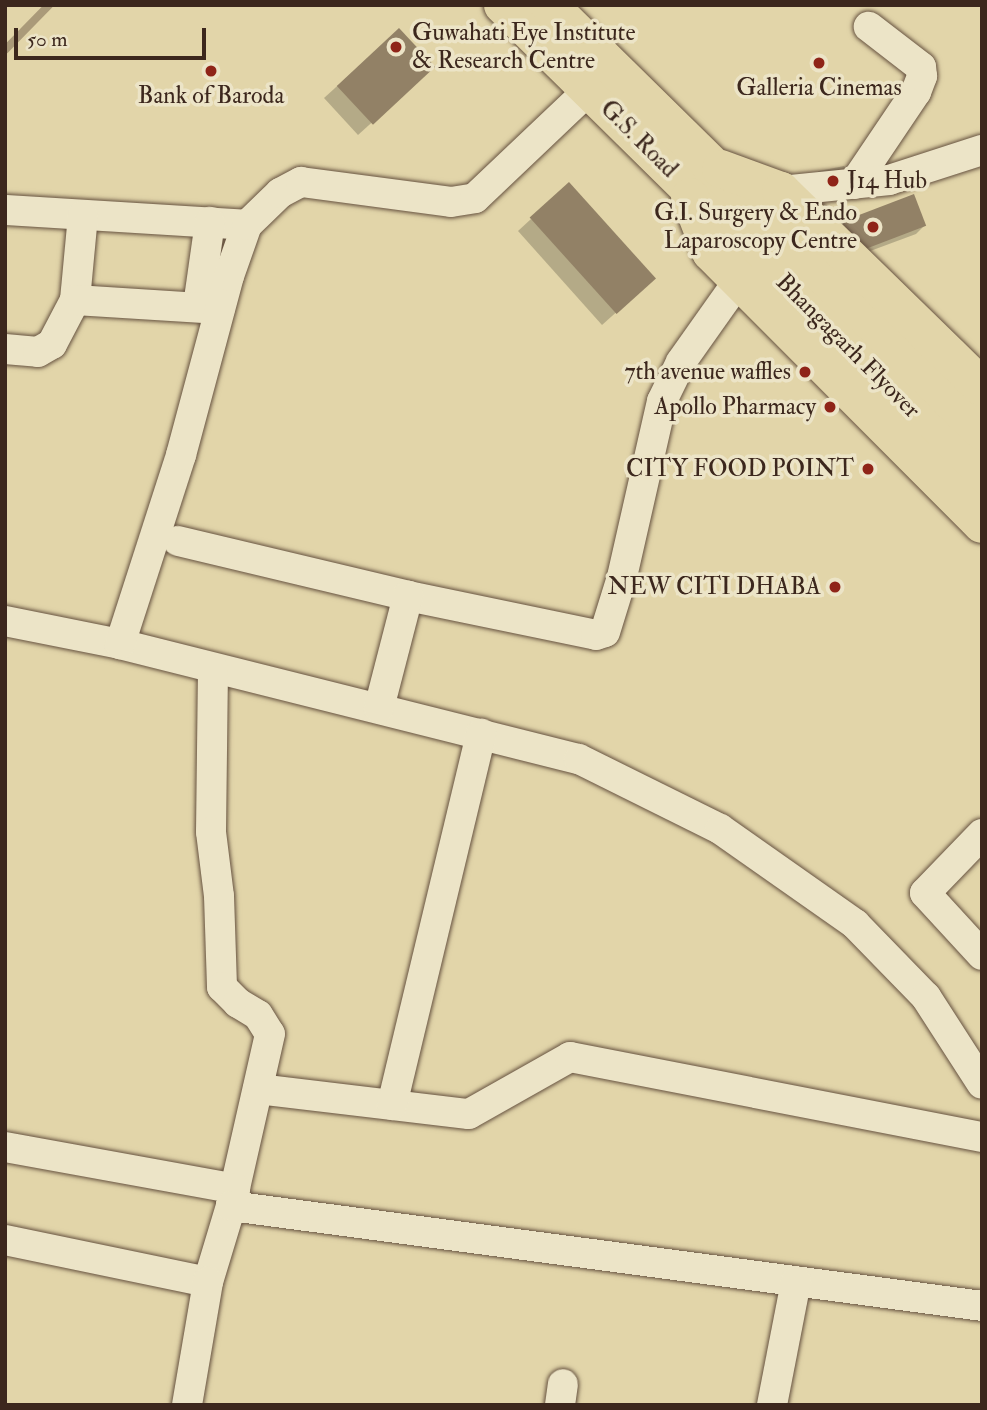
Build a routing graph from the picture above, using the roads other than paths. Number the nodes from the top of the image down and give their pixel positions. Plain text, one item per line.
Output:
1 (503, 5) edge
2 (549, 5) edge
3 (869, 27) dead end
4 (589, 90) junction
5 (982, 150) edge
6 (697, 175) junction
7 (853, 184) junction
8 (5, 210) edge
9 (758, 213) junction
10 (83, 215) junction
11 (210, 222) junction
12 (247, 225) junction
13 (739, 281) junction
14 (75, 300) junction
15 (209, 307) junction
16 (5, 349) edge
17 (982, 387) edge
18 (982, 431) edge
19 (982, 477) edge
20 (982, 524) edge
21 (178, 541) dead end
22 (408, 596) junction
23 (5, 621) edge
24 (120, 644) junction
25 (213, 669) junction
26 (379, 708) junction
27 (481, 733) junction
28 (982, 834) edge
29 (982, 955) edge
30 (970, 1040) edge
31 (982, 1084) edge
32 (258, 1089) junction
33 (392, 1105) junction
34 (982, 1137) edge
35 (5, 1147) edge
36 (233, 1197) junction
37 (5, 1240) edge
38 (796, 1281) junction
39 (208, 1282) junction
40 (982, 1306) edge
41 (187, 1405) edge
42 (772, 1405) edge

1 - 4 main road, G.S. Road
2 - 6 main road, G.S. Road
3 - 7 street
4 - 6 main road, G.S. Road
4 - 12 street
5 - 7 street
6 - 9 main road, Bhangagarh Flyover
6 - 9 main road
6 - 13 main road
7 - 9 street
8 - 10 street
9 - 17 main road
9 - 18 main road, Bhangagarh Flyover
9 - 19 main road, Bhangagarh Flyover
10 - 11 street
10 - 14 street
11 - 12 street
11 - 15 street
12 - 15 street
13 - 20 main road
13 - 22 street
14 - 15 street
14 - 16 street
15 - 24 street
21 - 22 street
22 - 26 street
23 - 24 street
24 - 25 street
25 - 26 street
25 - 32 street
26 - 27 street
27 - 30 street
27 - 33 street
28 - 29 street
30 - 31 street
32 - 33 street
32 - 36 street
33 - 34 street
35 - 36 street
36 - 38 street
36 - 39 street
37 - 39 street
38 - 40 street
38 - 42 street
39 - 41 street

